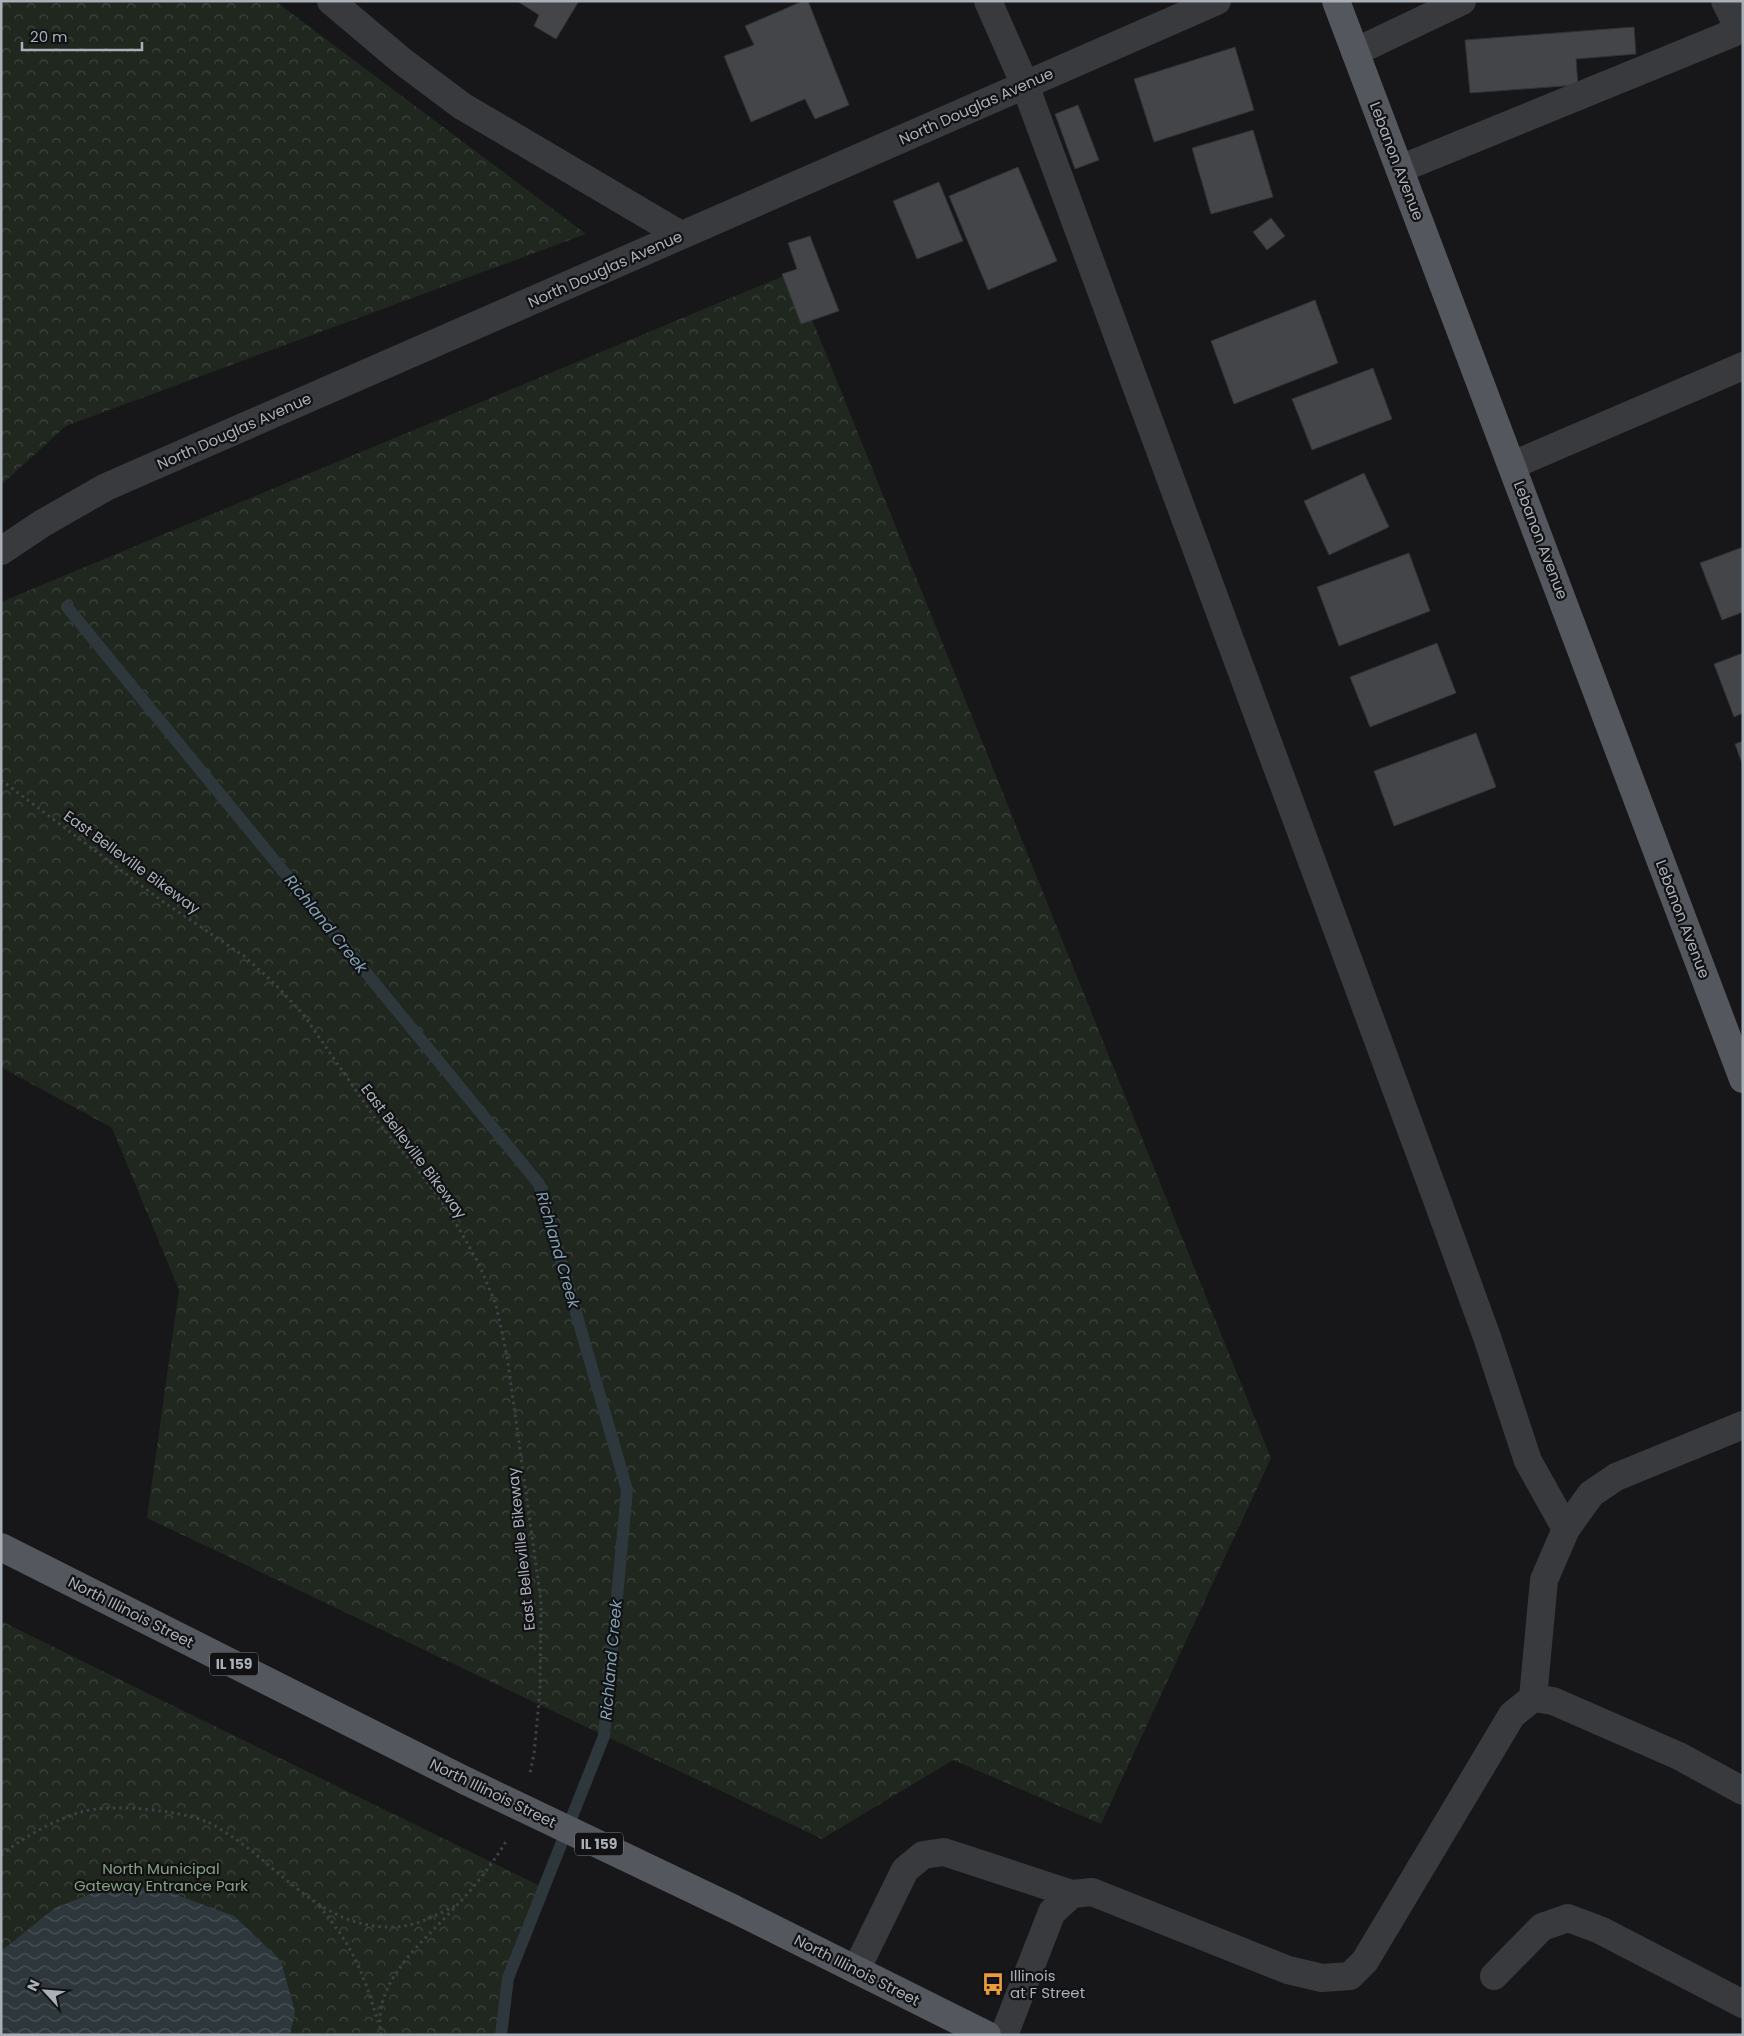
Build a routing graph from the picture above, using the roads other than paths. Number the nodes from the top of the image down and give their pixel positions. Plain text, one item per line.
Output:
1 (330, 1) edge
2 (988, 1) edge
3 (1217, 1) edge
4 (1336, 1) edge
5 (1462, 1) edge
6 (1725, 1) edge
7 (1355, 52) junction
8 (1025, 85) junction
9 (1400, 169) junction
10 (681, 235) junction
11 (1743, 366) edge
12 (1513, 465) junction
13 (1, 551) edge
14 (1743, 1079) edge
15 (1743, 1425) edge
16 (1566, 1529) junction
17 (1, 1547) edge
18 (1532, 1698) junction
19 (1743, 1791) edge
20 (1072, 1894) junction
21 (856, 1970) junction
22 (1494, 1976) dead end
23 (1743, 2004) edge
24 (987, 2035) edge
25 (1004, 2035) edge

1 - 10 street
2 - 8 street
3 - 8 street, North Douglas Avenue
4 - 7 main road, Lebanon Avenue
5 - 7 street
6 - 9 street
7 - 9 main road, Lebanon Avenue
8 - 10 street, North Douglas Avenue
8 - 16 street
9 - 12 main road, Lebanon Avenue
10 - 13 street, North Douglas Avenue
11 - 12 street
12 - 14 main road, Lebanon Avenue
15 - 16 street
16 - 18 street
17 - 21 main road, North Illinois Street / IL 159, bridge
18 - 19 street
18 - 20 street
20 - 21 street
20 - 25 street
21 - 24 main road, North Illinois Street / IL 159
22 - 23 street

